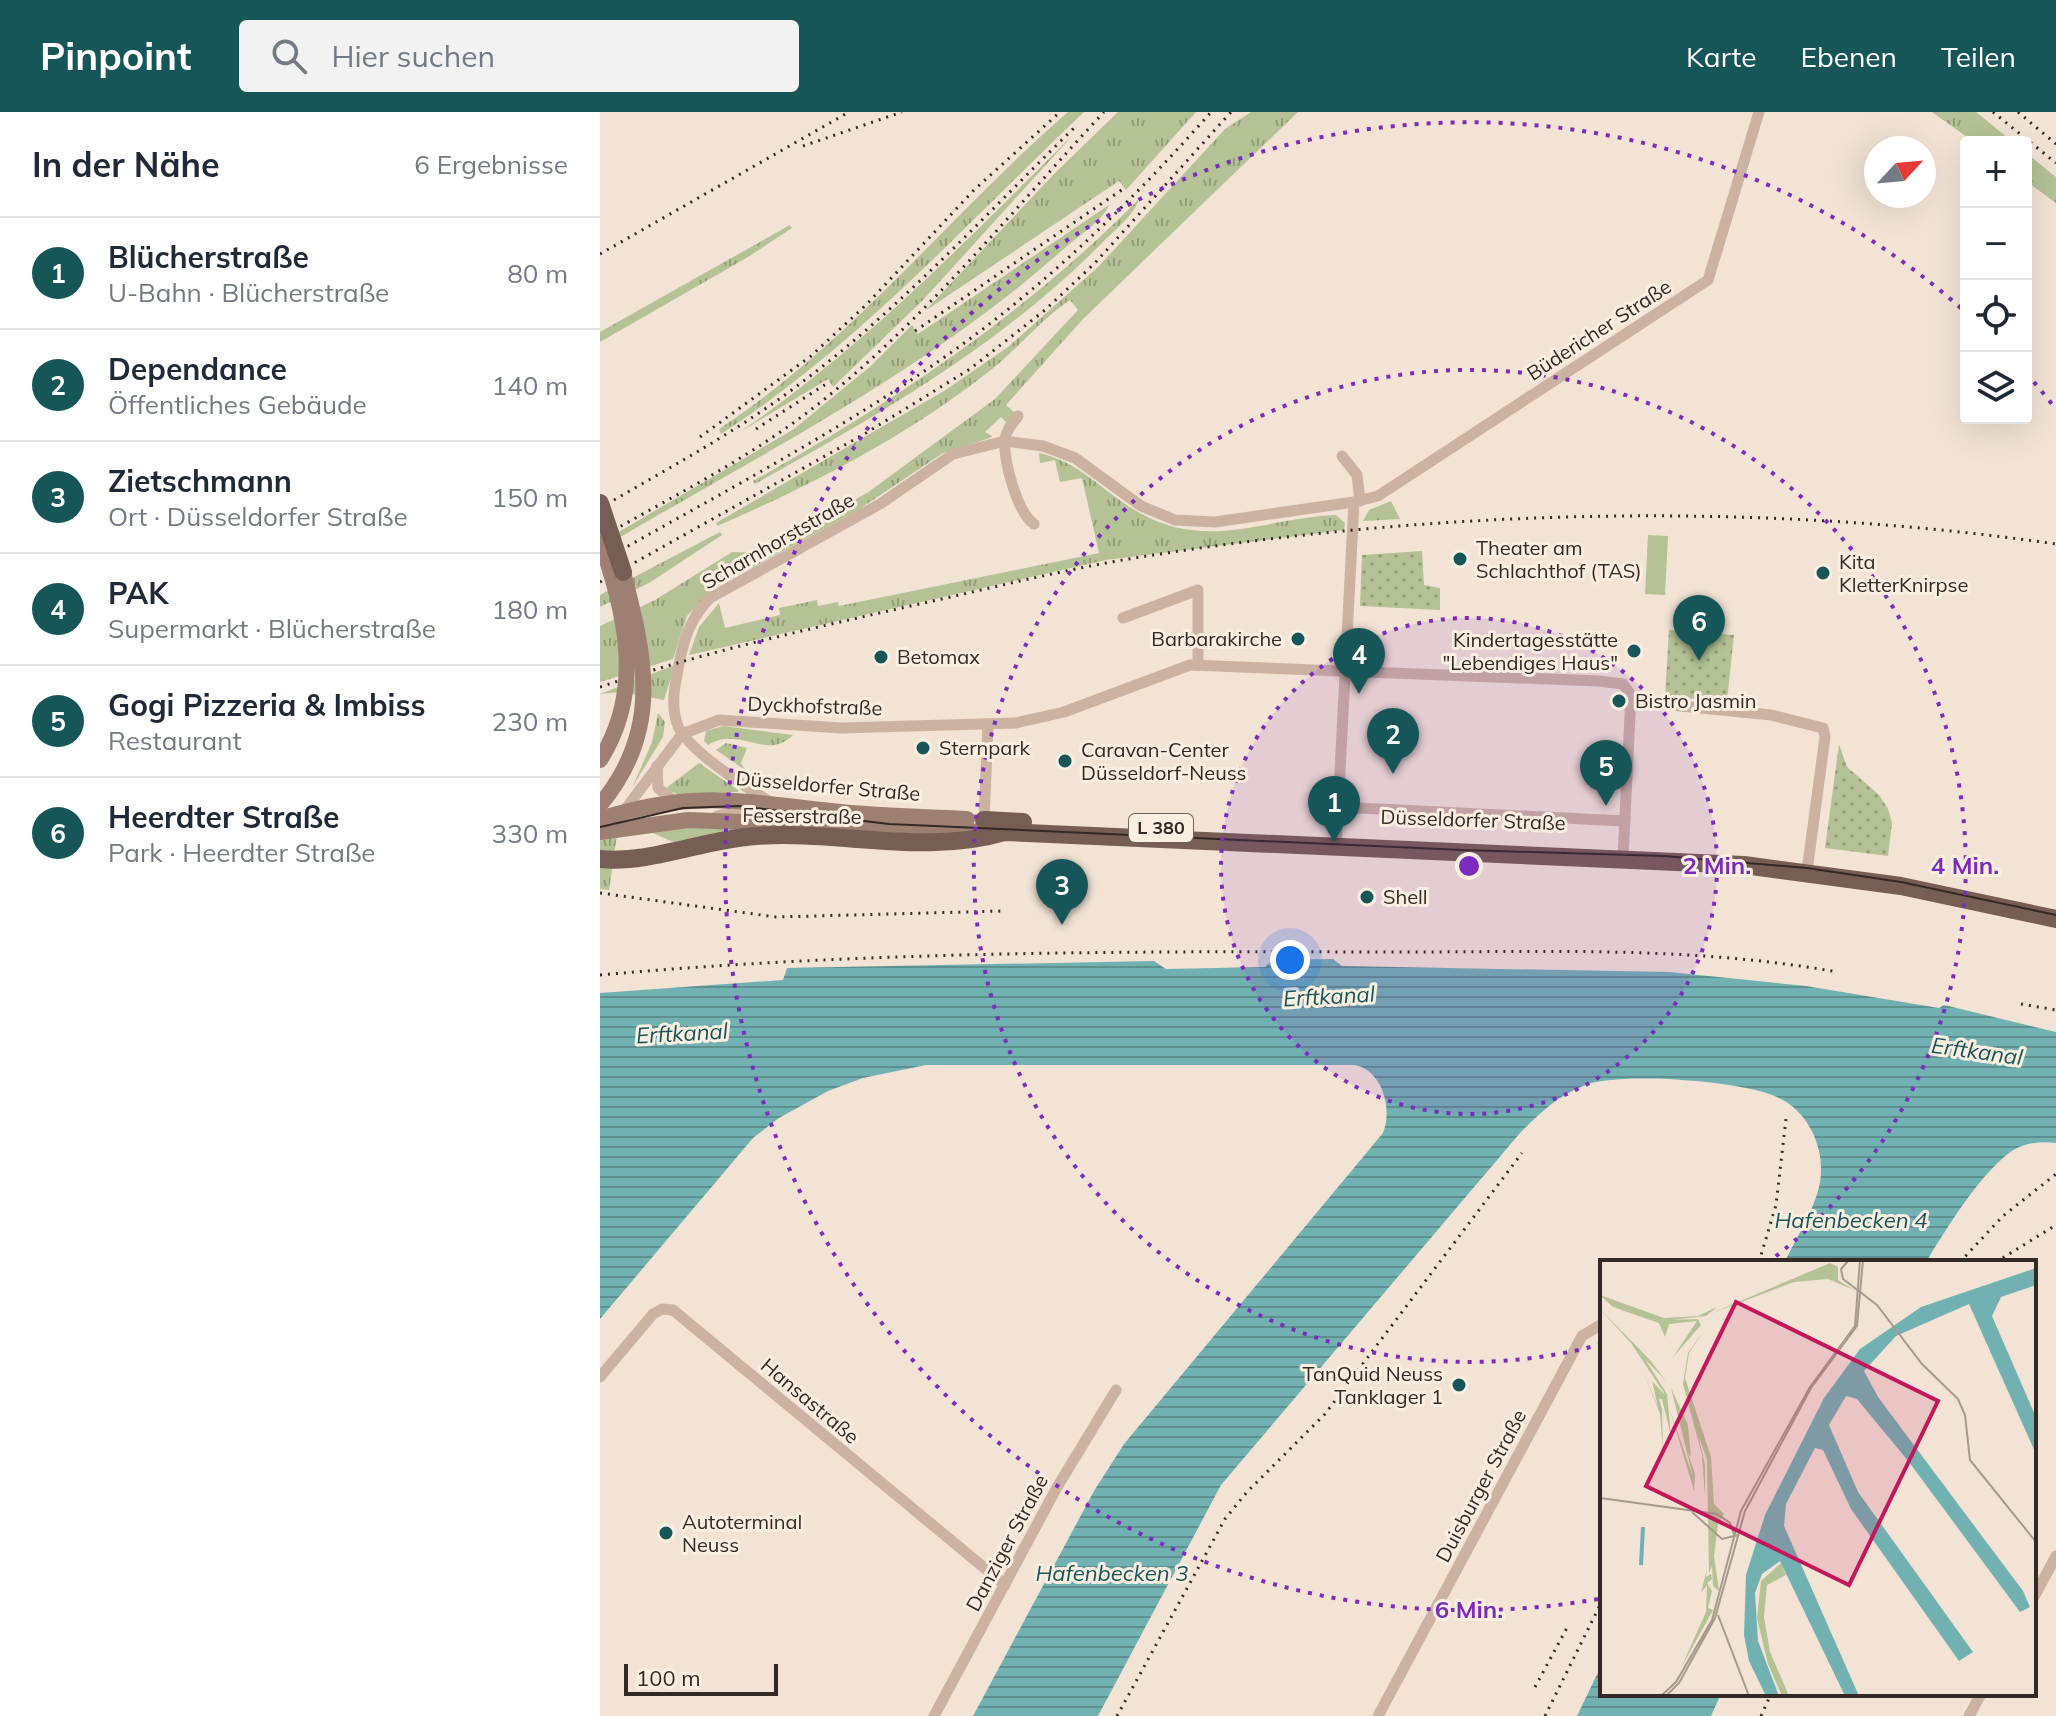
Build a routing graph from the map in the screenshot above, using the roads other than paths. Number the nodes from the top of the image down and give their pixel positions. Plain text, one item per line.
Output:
1 (1759, 112) edge
2 (1018, 416) dead end
3 (1005, 441) junction
4 (1342, 456) dead end
5 (1357, 502) junction
6 (600, 503) edge
7 (1034, 524) dead end
8 (600, 539) edge
9 (623, 572) joint
10 (1123, 618) dead end
11 (1198, 665) junction
12 (1346, 672) junction
13 (1631, 701) junction
14 (988, 724) junction
15 (686, 731) junction
16 (600, 760) edge
17 (658, 763) junction
18 (674, 801) junction
19 (770, 802) junction
20 (600, 805) edge
21 (1338, 807) junction
22 (624, 811) junction
23 (600, 819) edge
24 (688, 820) junction
25 (984, 820) junction
26 (1624, 821) junction
27 (809, 823) junction
28 (600, 832) edge
29 (1005, 832) junction
30 (1336, 842) junction
31 (1623, 852) junction
32 (600, 859) edge
33 (1808, 865) junction
34 (2056, 907) edge
35 (2056, 919) edge
36 (1600, 1325) edge
37 (600, 1377) edge
38 (1116, 1390) dead end
39 (2056, 1556) edge
40 (1005, 1585) junction
41 (2036, 1593) edge
42 (1980, 1696) edge
43 (934, 1716) edge
44 (1378, 1716) edge
45 (1969, 1716) edge

1 - 5 street, Büdericher Straße
2 - 3 street
3 - 5 street, Scharnhorststraße
3 - 7 street
3 - 15 street, Scharnhorststraße
4 - 5 street
5 - 12 street
6 - 9 main road, bridge
8 - 16 main road, bridge
9 - 20 main road, bridge
10 - 11 street
11 - 12 street, Dyckhofstraße
11 - 14 street, Dyckhofstraße
12 - 13 street, Dyckhofstraße
12 - 21 street
13 - 26 street
13 - 33 street
14 - 15 street, Dyckhofstraße
14 - 25 street
15 - 17 street
15 - 19 street
17 - 18 street
17 - 22 street
18 - 19 main road, Düsseldorfer Straße / L 380
18 - 22 main road, Düsseldorfer Straße / L 380
19 - 24 street
19 - 25 main road, Düsseldorfer Straße / L 380
19 - 27 street
21 - 26 street, Düsseldorfer Straße
21 - 30 street
22 - 23 main road, Düsseldorfer Straße / L 380
24 - 27 main road, Düsseldorfer Straße / L 380
24 - 28 main road, Düsseldorfer Straße / L 380
25 - 30 main road, Düsseldorfer Straße / L 380
26 - 31 street
27 - 29 main road, Düsseldorfer Straße / L 380
29 - 30 main road, Düsseldorfer Straße / L 380
29 - 32 main road, Fesserstraße
30 - 31 main road, Düsseldorfer Straße / L 380
31 - 33 main road, Düsseldorfer Straße / L 380
33 - 34 main road, Düsseldorfer Straße / L 380
33 - 35 main road, Düsseldorfer Straße / L 380
36 - 44 street, Duisburger Straße
37 - 40 street, Hansastraße
38 - 40 street, Danziger Straße
39 - 41 street
40 - 43 street, Danziger Straße
42 - 45 street

